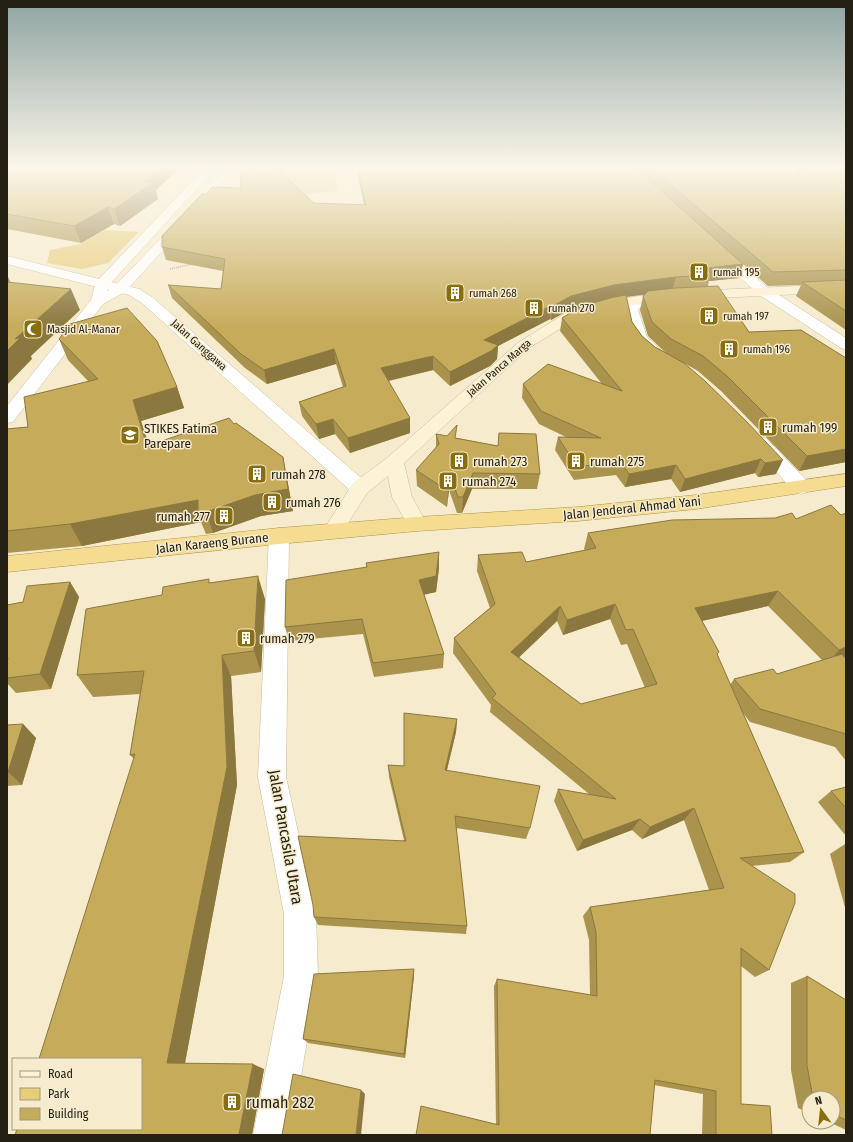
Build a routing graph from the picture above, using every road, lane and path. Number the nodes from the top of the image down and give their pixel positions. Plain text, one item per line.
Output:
1 (164, 221) edge
2 (183, 221) edge
3 (708, 241) edge
4 (7, 260) edge
5 (199, 263) edge
6 (125, 283) junction
7 (846, 288) edge
8 (763, 292) junction
9 (100, 293) junction
10 (640, 300) junction
11 (846, 345) edge
12 (667, 361) edge
13 (7, 418) edge
14 (752, 434) edge
15 (394, 462) junction
16 (846, 480) edge
17 (801, 487) junction
18 (360, 488) junction
19 (417, 524) junction
20 (333, 531) junction
21 (279, 536) junction
22 (7, 564) edge
23 (272, 1135) edge

1 - 9 street
2 - 6 street
3 - 8 street
4 - 9 street, Jalan Ganggawa
5 - 6 path
6 - 9 street, Jalan Ganggawa
6 - 18 street, Jalan Ganggawa
7 - 8 main road, Jalan Panca Marga
8 - 10 main road, Jalan Panca Marga
8 - 11 street
9 - 13 street
10 - 12 street
10 - 15 main road, Jalan Panca Marga
14 - 17 street
15 - 18 main road, Jalan Panca Marga
15 - 19 main road
16 - 17 highway, Jalan Jenderal Ahmad Yani
17 - 19 highway, Jalan Jenderal Ahmad Yani
18 - 20 main road
19 - 20 highway, Jalan Karaeng Burane
20 - 21 highway, Jalan Karaeng Burane
21 - 22 highway, Jalan Karaeng Burane
21 - 23 street, Jalan Pancasila Utara

